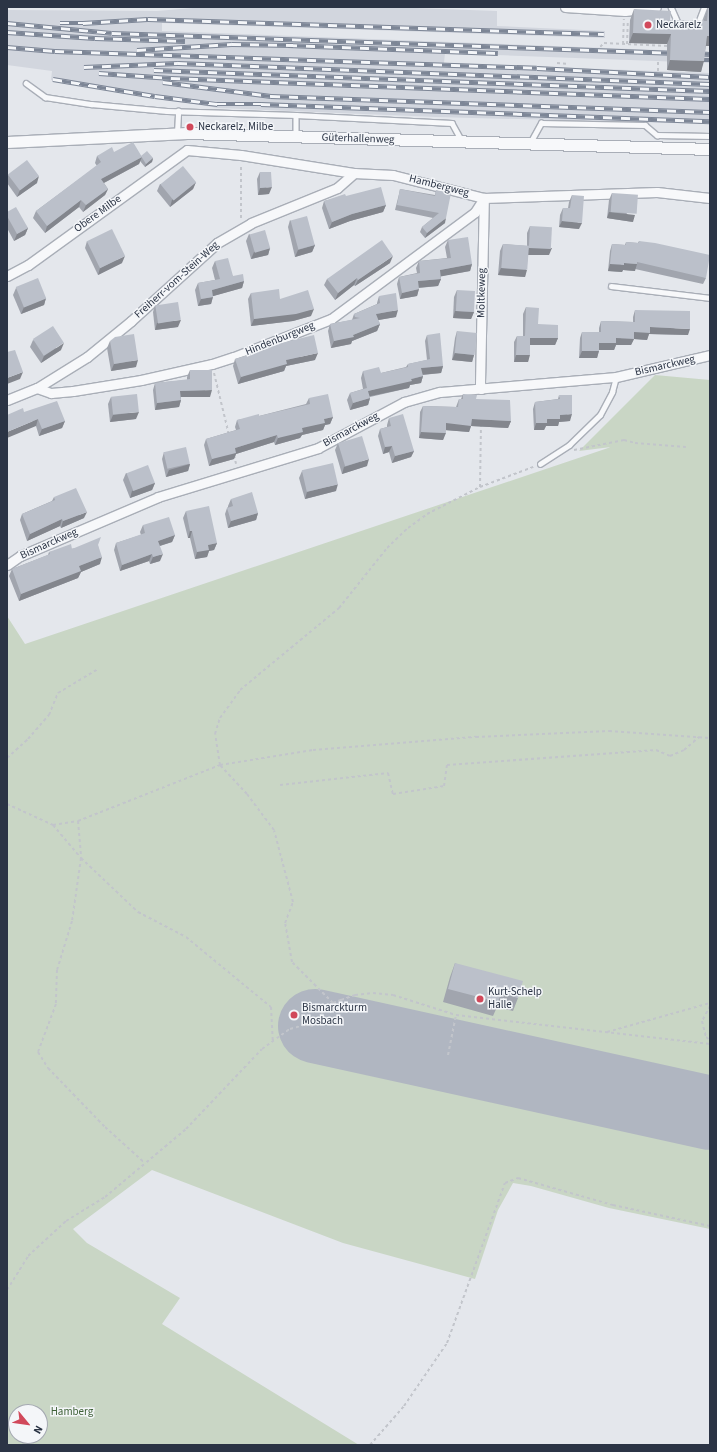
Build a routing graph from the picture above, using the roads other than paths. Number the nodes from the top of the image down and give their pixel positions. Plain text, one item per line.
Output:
1 (565, 7) edge
2 (656, 7) edge
3 (671, 7) edge
4 (704, 7) edge
5 (685, 23) edge
6 (691, 23) edge
7 (26, 83) dead end
8 (178, 111) junction
9 (296, 115) junction
10 (182, 133) junction
11 (296, 136) junction
12 (710, 136) edge
13 (7, 142) edge
14 (462, 142) junction
15 (529, 144) junction
16 (710, 149) edge
17 (187, 150) junction
18 (354, 173) junction
19 (484, 198) junction
20 (710, 198) edge
21 (7, 276) edge
22 (611, 286) dead end
23 (710, 298) edge
24 (710, 355) edge
25 (616, 377) junction
26 (38, 388) junction
27 (482, 389) junction
28 (7, 400) edge
29 (540, 464) road end
30 (7, 565) edge

1 - 2 street
3 - 5 lane
4 - 6 lane
7 - 8 lane
8 - 9 lane
8 - 10 lane
9 - 11 lane
9 - 14 lane
10 - 11 street, Güterhallenweg
10 - 13 street, Güterhallenweg
10 - 17 street
11 - 14 street, Güterhallenweg
12 - 15 lane
14 - 15 street, Güterhallenweg
15 - 16 street, Güterhallenweg
17 - 18 street, Hambergweg
17 - 21 street, Obere Milbe
18 - 19 street, Hambergweg
18 - 26 street, Freiherr-vom-Stein-Weg
19 - 20 street, Hambergweg
19 - 26 street, Hindenburgweg
19 - 27 street, Moltkeweg
22 - 23 lane
24 - 25 street, Bismarckweg
25 - 27 street, Bismarckweg
25 - 29 lane
26 - 28 street, Freiherr-vom-Stein-Weg
27 - 30 street, Bismarckweg

